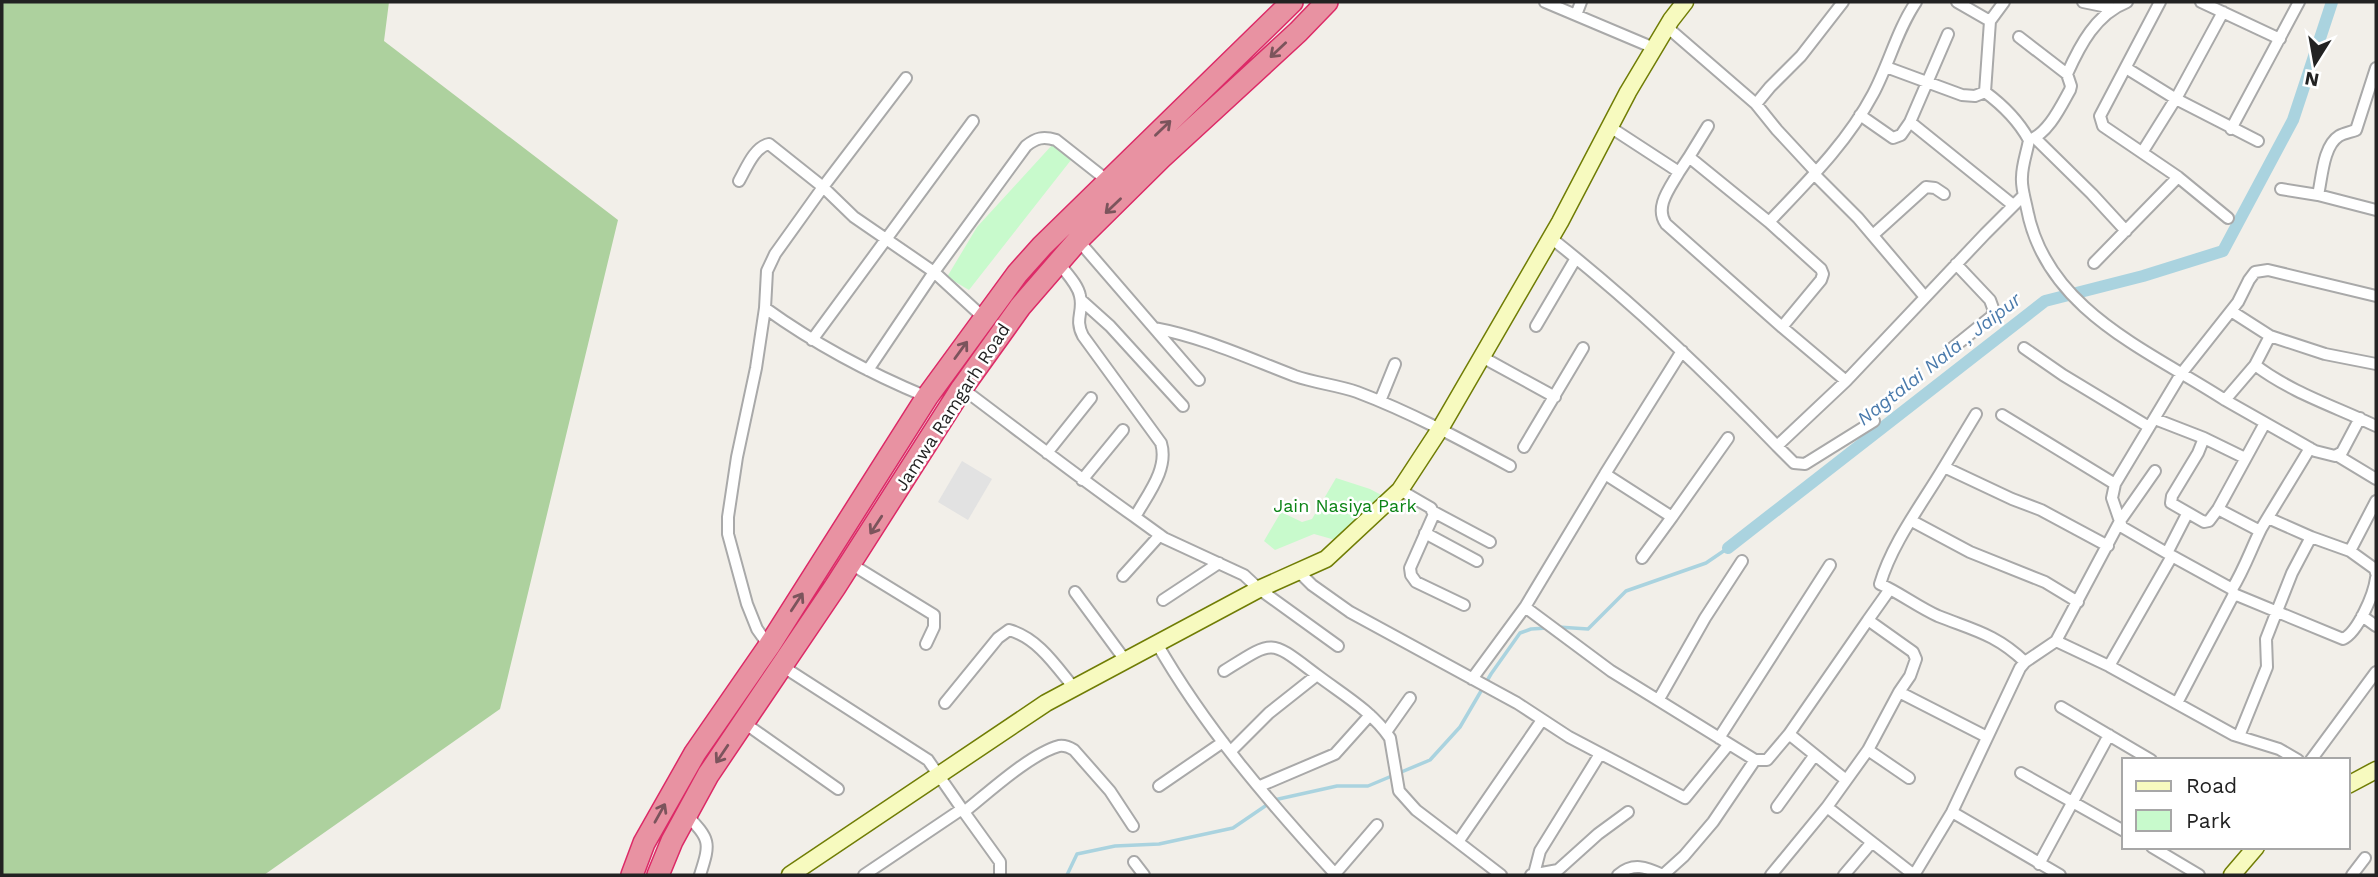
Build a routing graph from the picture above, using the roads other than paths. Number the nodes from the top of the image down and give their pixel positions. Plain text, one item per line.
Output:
1 (1292, 2) edge
2 (1327, 2) edge
3 (1545, 2) edge
4 (1581, 2) edge
5 (1685, 2) edge
6 (1843, 2) edge
7 (1916, 2) edge
8 (1957, 2) edge
9 (2004, 2) edge
10 (2083, 2) edge
11 (2127, 2) edge
12 (2161, 2) edge
13 (2201, 2) edge
14 (2300, 2) edge
15 (2112, 8) junction
16 (2222, 12) junction
17 (1576, 15) junction
18 (1990, 21) junction
19 (1667, 27) junction
20 (1948, 34) dead end
21 (2019, 37) dead end
22 (2280, 39) junction
23 (1654, 48) junction
24 (1886, 67) junction
25 (2126, 68) junction
26 (2376, 68) edge
27 (2067, 74) junction
28 (906, 78) dead end
29 (1928, 82) junction
30 (1986, 92) junction
31 (2176, 99) junction
32 (1756, 104) junction
33 (1860, 115) junction
34 (973, 121) dead end
35 (1910, 122) junction
36 (1708, 126) dead end
37 (1609, 127) junction
38 (2231, 129) junction
39 (2032, 139) junction
40 (2258, 141) dead end
41 (2143, 152) junction
42 (1689, 157) junction
43 (1679, 172) junction
44 (1815, 173) junction
45 (2178, 177) junction
46 (739, 181) dead end
47 (1108, 181) junction
48 (822, 187) junction
49 (2281, 189) dead end
50 (1944, 194) dead end
51 (2024, 195) junction
52 (2318, 195) junction
53 (2013, 205) junction
54 (2376, 209) edge
55 (2228, 218) dead end
56 (1769, 222) junction
57 (2126, 231) junction
58 (1873, 235) junction
59 (1550, 238) junction
60 (886, 239) junction
61 (1078, 240) junction
62 (1576, 258) junction
63 (1057, 261) junction
64 (2094, 263) dead end
65 (1956, 264) junction
66 (934, 272) junction
67 (2376, 296) edge
68 (1925, 297) junction
69 (1081, 300) junction
70 (765, 308) junction
71 (2231, 311) junction
72 (984, 318) junction
73 (1536, 326) dead end
74 (1782, 327) junction
75 (1154, 328) junction
76 (2270, 337) junction
77 (812, 340) junction
78 (1583, 348) dead end
79 (2024, 348) dead end
80 (1950, 350) dead end
81 (1682, 351) junction
82 (1482, 357) junction
83 (2376, 363) edge
84 (1395, 364) dead end
85 (2255, 365) junction
86 (868, 370) junction
87 (944, 374) junction
88 (2181, 374) junction
89 (1199, 380) dead end
90 (1846, 382) junction
91 (962, 388) junction
92 (927, 397) junction
93 (1555, 397) junction
94 (1091, 398) dead end
95 (2225, 400) junction
96 (1380, 401) junction
97 (1183, 406) dead end
98 (1976, 414) dead end
99 (2002, 415) dead end
100 (2360, 418) junction
101 (1874, 421) dead end
102 (2152, 423) junction
103 (2265, 423) junction
104 (2376, 426) edge
105 (1440, 429) junction
106 (1123, 430) dead end
107 (1728, 438) dead end
108 (2204, 438) junction
109 (1777, 446) junction
110 (1524, 447) dead end
111 (2310, 448) junction
112 (1046, 453) junction
113 (2338, 456) junction
114 (2245, 458) junction
115 (1510, 467) dead end
116 (1944, 467) junction
117 (2155, 471) dead end
118 (1605, 474) junction
119 (2376, 479) edge
120 (1082, 480) junction
121 (2115, 484) junction
122 (1400, 490) junction
123 (2376, 501) edge
124 (2218, 509) junction
125 (1432, 510) junction
126 (2187, 514) junction
127 (1135, 517) junction
128 (1672, 517) junction
129 (2268, 518) junction
130 (1912, 521) junction
131 (2120, 522) junction
132 (2260, 531) junction
133 (1425, 533) junction
134 (1160, 535) junction
135 (2311, 537) junction
136 (1490, 542) dead end
137 (2108, 546) junction
138 (2350, 551) junction
139 (2169, 555) junction
140 (1642, 558) dead end
141 (1477, 561) dead end
142 (1742, 561) dead end
143 (1219, 563) junction
144 (851, 564) junction
145 (1830, 565) dead end
146 (1298, 571) junction
147 (2376, 572) edge
148 (1123, 576) dead end
149 (1259, 589) junction
150 (1890, 589) junction
151 (2233, 591) junction
152 (1075, 592) dead end
153 (1163, 600) dead end
154 (2078, 602) junction
155 (1464, 605) dead end
156 (1525, 607) junction
157 (2277, 612) junction
158 (2362, 616) junction
159 (1868, 620) junction
160 (2376, 626) edge
161 (2056, 641) junction
162 (1156, 642) junction
163 (926, 644) dead end
164 (769, 646) junction
165 (1338, 646) dead end
166 (1125, 660) junction
167 (2025, 662) junction
168 (782, 666) junction
169 (2109, 666) junction
170 (1224, 671) dead end
171 (2376, 672) edge
172 (1317, 675) junction
173 (1475, 680) junction
174 (1074, 688) junction
175 (1899, 692) junction
176 (1410, 698) dead end
177 (1659, 699) junction
178 (945, 704) dead end
179 (2177, 704) junction
180 (2061, 707) dead end
181 (1370, 715) junction
182 (1542, 719) junction
183 (743, 722) junction
184 (1386, 732) junction
185 (1789, 734) junction
186 (2109, 735) junction
187 (2239, 736) junction
188 (1987, 737) junction
189 (1724, 741) junction
190 (1223, 742) junction
191 (1868, 750) junction
192 (1231, 751) junction
193 (1600, 754) junction
194 (1814, 756) junction
195 (2148, 758) edge
196 (2295, 758) edge
197 (2312, 758) edge
198 (1755, 760) junction
199 (2376, 770) edge
200 (2021, 773) dead end
201 (940, 776) junction
202 (1909, 778) dead end
203 (1846, 780) junction
204 (2350, 784) edge
205 (1159, 786) dead end
206 (1261, 788) junction
207 (838, 789) dead end
208 (2074, 801) junction
209 (1777, 807) dead end
210 (1827, 807) junction
211 (963, 810) junction
212 (1952, 811) junction
213 (1628, 812) dead end
214 (686, 814) junction
215 (1377, 825) dead end
216 (1133, 826) dead end
217 (2122, 830) edge
218 (1458, 842) junction
219 (1872, 842) junction
220 (2155, 849) edge
221 (2254, 849) edge
222 (2365, 858) dead end
223 (1134, 862) dead end
224 (2039, 864) junction
225 (799, 873) edge
226 (1532, 874) edge
227 (632, 875) edge
228 (658, 875) edge
229 (700, 875) edge
230 (864, 875) edge
231 (1000, 875) edge
232 (1144, 875) edge
233 (1335, 875) edge
234 (1501, 875) edge
235 (1618, 875) edge
236 (1771, 875) edge
237 (1844, 875) edge
238 (1914, 875) edge
239 (2060, 875) edge
240 (2199, 875) edge
241 (2232, 875) edge
242 (2352, 875) edge

47 -> 1 highway, Jamwa Ramgarh Road
2 -> 61 highway, Jamwa Ramgarh Road
3 - 17 street
4 - 17 street
5 - 19 street
6 - 32 street
7 - 24 street
8 - 18 street
9 - 18 street
10 - 15 street
11 - 15 street
12 - 25 street
13 - 16 street
14 - 22 street
15 - 27 street
16 - 22 street
16 - 31 street
17 - 23 street
18 - 30 street
19 - 23 street
19 - 32 street
20 - 29 street
21 - 27 street
22 - 38 street
23 - 37 street
24 - 29 street
24 - 33 street
25 - 31 street
25 - 41 street
26 - 52 street
27 - 39 street
28 - 48 street
29 - 30 street
29 - 35 street
30 - 39 street
31 - 38 street
31 - 41 street
32 - 44 street
33 - 35 street
33 - 44 street
34 - 60 street
35 - 53 street
36 - 42 street
37 - 43 street
37 - 59 street
38 - 40 street
39 - 51 street
39 - 57 street
41 - 45 street
42 - 43 street
42 - 56 street
43 - 74 street
44 - 56 street
44 - 58 street
45 - 55 street
45 - 57 street
46 - 48 street
47 - 66 street
47 - 72 highway, Jamwa Ramgarh Road
48 - 60 street
48 - 70 street
49 - 52 street
50 - 58 street
51 - 53 street
51 - 88 street
52 - 54 street
53 - 65 street
56 - 74 street
57 - 64 street
58 - 68 street
59 - 62 street
59 - 82 street
60 - 66 street
60 - 77 street
61 - 63 highway, Jamwa Ramgarh Road
61 - 75 street
62 - 73 street
62 - 81 street
63 - 69 street
63 - 91 highway, Jamwa Ramgarh Road
65 - 68 street
65 - 80 street
66 - 72 street
66 - 86 street
67 - 71 street
68 - 90 street
69 - 97 street
69 - 127 street
70 - 77 street
70 - 164 street
71 - 76 street
71 - 88 street
87 -> 72 highway, Jamwa Ramgarh Road
74 - 90 street
75 - 89 street
75 - 96 street
76 - 83 street
76 - 85 street
77 - 86 street
78 - 93 street
79 - 102 street
81 - 109 street
81 - 118 street
82 - 93 street
82 - 105 street
84 - 96 street
85 - 95 street
85 - 100 street
86 - 92 street
87 - 91 street
87 - 92 highway, Jamwa Ramgarh Road
88 - 95 street
88 - 102 street
90 - 109 street
91 - 112 street
91 -> 144 highway, Jamwa Ramgarh Road
164 -> 92 highway, Jamwa Ramgarh Road
93 - 110 street
94 - 112 street
95 - 103 street
96 - 105 street
98 - 116 street
99 - 121 street
100 - 104 street
100 - 113 street
101 - 109 street
102 - 108 street
102 - 121 street
103 - 111 street
103 - 114 street
105 - 115 street
105 - 122 street
106 - 120 street
107 - 128 street
108 - 114 street
108 - 126 street
111 - 113 street
111 - 129 street
112 - 120 street
113 - 119 street
114 - 124 street
116 - 130 street
116 - 137 street
117 - 131 street
118 - 128 street
118 - 156 street
120 - 127 street
121 - 131 street
122 - 125 street
122 - 146 street
123 - 138 street
124 - 126 street
124 - 132 street
125 - 133 street
125 - 136 street
126 - 139 street
127 - 134 street
128 - 140 street
129 - 132 street
129 - 135 street
130 - 150 street
130 - 154 street
131 - 137 street
131 - 139 street
132 - 151 street
133 - 141 street
133 - 155 street
134 - 143 street
134 - 148 street
135 - 138 street
135 - 157 street
137 - 154 street
138 - 147 street
139 - 151 street
139 - 169 street
142 - 177 street
143 - 149 street
143 - 153 street
144 - 163 street
144 - 168 highway, Jamwa Ramgarh Road
145 - 189 street
146 - 149 street
146 - 173 street
147 - 158 street
149 - 162 street
149 - 165 street
150 - 159 street
150 - 167 street
151 - 157 street
151 - 179 street
152 - 166 street
154 - 161 street
156 - 173 street
156 - 177 street
157 - 158 street
157 - 187 street
158 - 160 street
159 - 175 street
159 - 185 street
161 - 167 street
161 - 169 street
162 - 166 street
162 - 190 street
227 -> 164 highway, Jamwa Ramgarh Road
166 - 174 street
167 - 188 street
168 - 183 highway, Jamwa Ramgarh Road
168 - 201 street
169 - 179 street
170 - 172 street
171 - 197 street
172 - 181 street
172 - 192 street
173 - 182 street
174 - 178 street
174 - 201 street
175 - 188 street
175 - 191 street
176 - 184 street
177 - 189 street
179 - 187 street
180 - 186 street
181 - 184 street
181 - 206 street
182 - 193 street
182 - 218 street
183 - 207 street
183 -> 214 highway, Jamwa Ramgarh Road
184 - 218 street
185 - 194 street
185 - 198 street
186 - 195 street
186 - 208 street
187 - 196 street
188 - 212 street
189 - 193 street
189 - 198 street
190 - 192 street
190 - 205 street
191 - 202 street
191 - 203 street
192 - 206 street
193 - 226 street
194 - 203 street
194 - 209 street
198 - 235 street
199 - 204 street
200 - 208 street
201 - 211 street
201 - 225 street
203 - 210 street
206 - 233 street
208 - 217 street
208 - 224 street
210 - 219 street
210 - 236 street
211 - 216 street
211 - 230 street
211 - 231 street
212 - 224 street
212 - 238 street
213 - 226 street
214 - 228 highway, Jamwa Ramgarh Road
214 - 229 street
215 - 233 street
218 - 234 street
219 - 237 street
219 - 238 street
220 - 240 street
221 - 241 street
222 - 242 street
223 - 232 street
224 - 239 street

